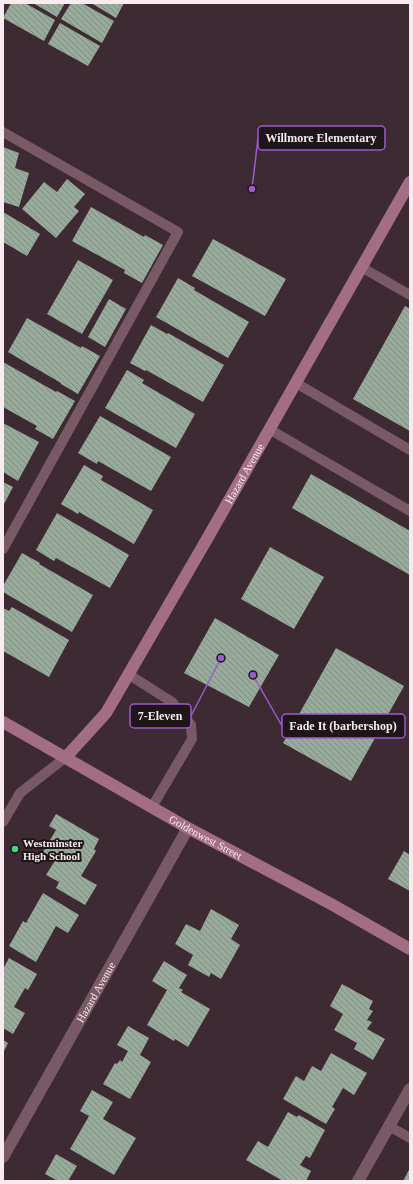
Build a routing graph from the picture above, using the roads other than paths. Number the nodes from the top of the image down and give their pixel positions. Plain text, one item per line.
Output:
1 (3, 132) edge
2 (410, 182) edge
3 (361, 267) junction
4 (410, 295) edge
5 (296, 383) junction
6 (269, 429) junction
7 (410, 450) edge
8 (410, 511) edge
9 (3, 549) edge
10 (128, 674) junction
11 (3, 722) edge
12 (66, 757) junction
13 (152, 807) junction
14 (3, 822) edge
15 (188, 828) junction
16 (410, 949) edge
17 (410, 1089) edge
18 (389, 1126) junction
19 (410, 1138) edge
20 (3, 1157) edge
21 (358, 1181) edge

1 - 9 lane
2 - 3 street, Hazard Avenue
3 - 4 lane
3 - 5 street, Hazard Avenue
5 - 6 street, Hazard Avenue
5 - 7 lane
6 - 8 lane
6 - 10 street, Hazard Avenue
10 - 12 street, Hazard Avenue
10 - 13 lane
11 - 12 street, Goldenwest Street
12 - 13 street, Goldenwest Street
12 - 14 lane
13 - 15 street, Goldenwest Street
15 - 16 street, Goldenwest Street
15 - 20 street, Hazard Avenue
17 - 18 street
18 - 19 lane
18 - 21 street

